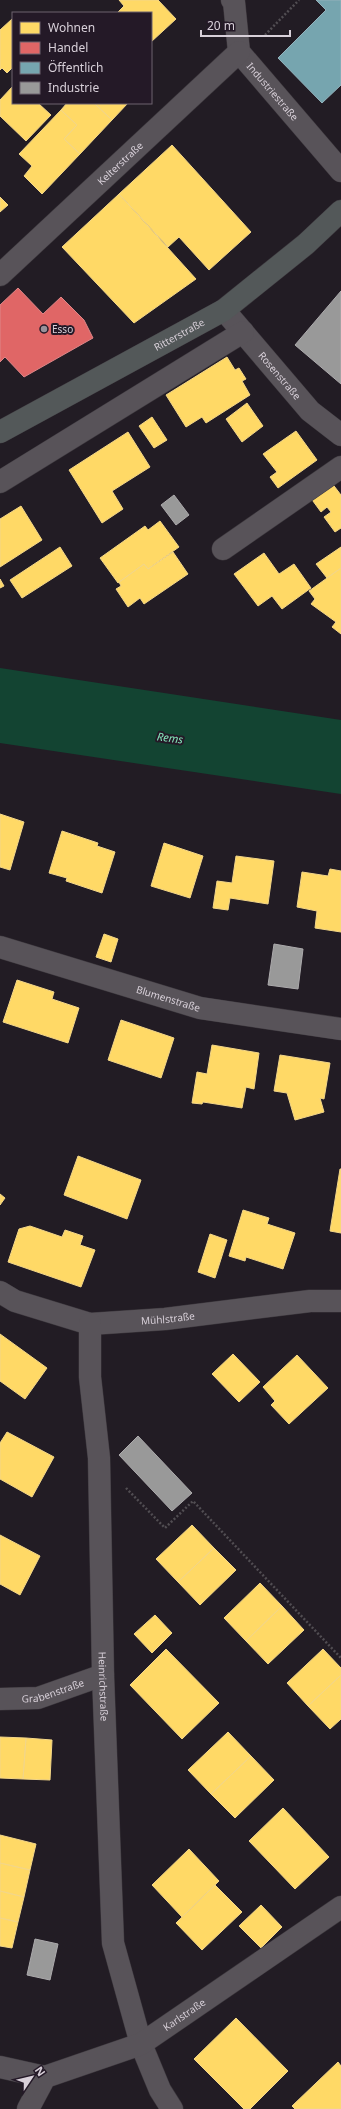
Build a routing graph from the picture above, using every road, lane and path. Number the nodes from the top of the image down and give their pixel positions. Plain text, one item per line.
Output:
1 (232, 0) edge
2 (299, 0) edge
3 (239, 52) junction
4 (341, 171) edge
5 (341, 211) edge
6 (0, 275) edge
7 (224, 310) junction
8 (243, 332) junction
9 (0, 432) edge
10 (341, 435) edge
11 (341, 467) edge
12 (0, 482) edge
13 (223, 549) dead end
14 (0, 947) edge
15 (341, 1029) edge
16 (0, 1292) edge
17 (341, 1301) edge
18 (90, 1324) junction
19 (99, 1458) junction
20 (341, 1658) edge
21 (103, 1675) junction
22 (0, 1699) edge
23 (341, 1907) edge
24 (141, 2044) junction
25 (0, 2067) edge
26 (45, 2077) junction
27 (28, 2109) edge
28 (172, 2109) edge

1 - 3 street
2 - 3 path
3 - 4 street, Industriestraße
3 - 6 street, Kelterstraße
5 - 7 main road, Ritterstraße
7 - 8 street, Rosenstraße
7 - 9 main road, Ritterstraße
8 - 10 street, Rosenstraße
8 - 12 street
11 - 13 street
14 - 15 street, Blumenstraße
16 - 18 street, Mühlstraße
17 - 18 street, Mühlstraße
18 - 19 street, Heinrichstraße
19 - 20 path
19 - 21 street, Heinrichstraße
21 - 22 street, Grabenstraße
21 - 24 street, Heinrichstraße
23 - 24 street, Karlstraße
24 - 26 street, Karlstraße
24 - 28 street, Heinrichstraße
25 - 26 street
26 - 27 street

